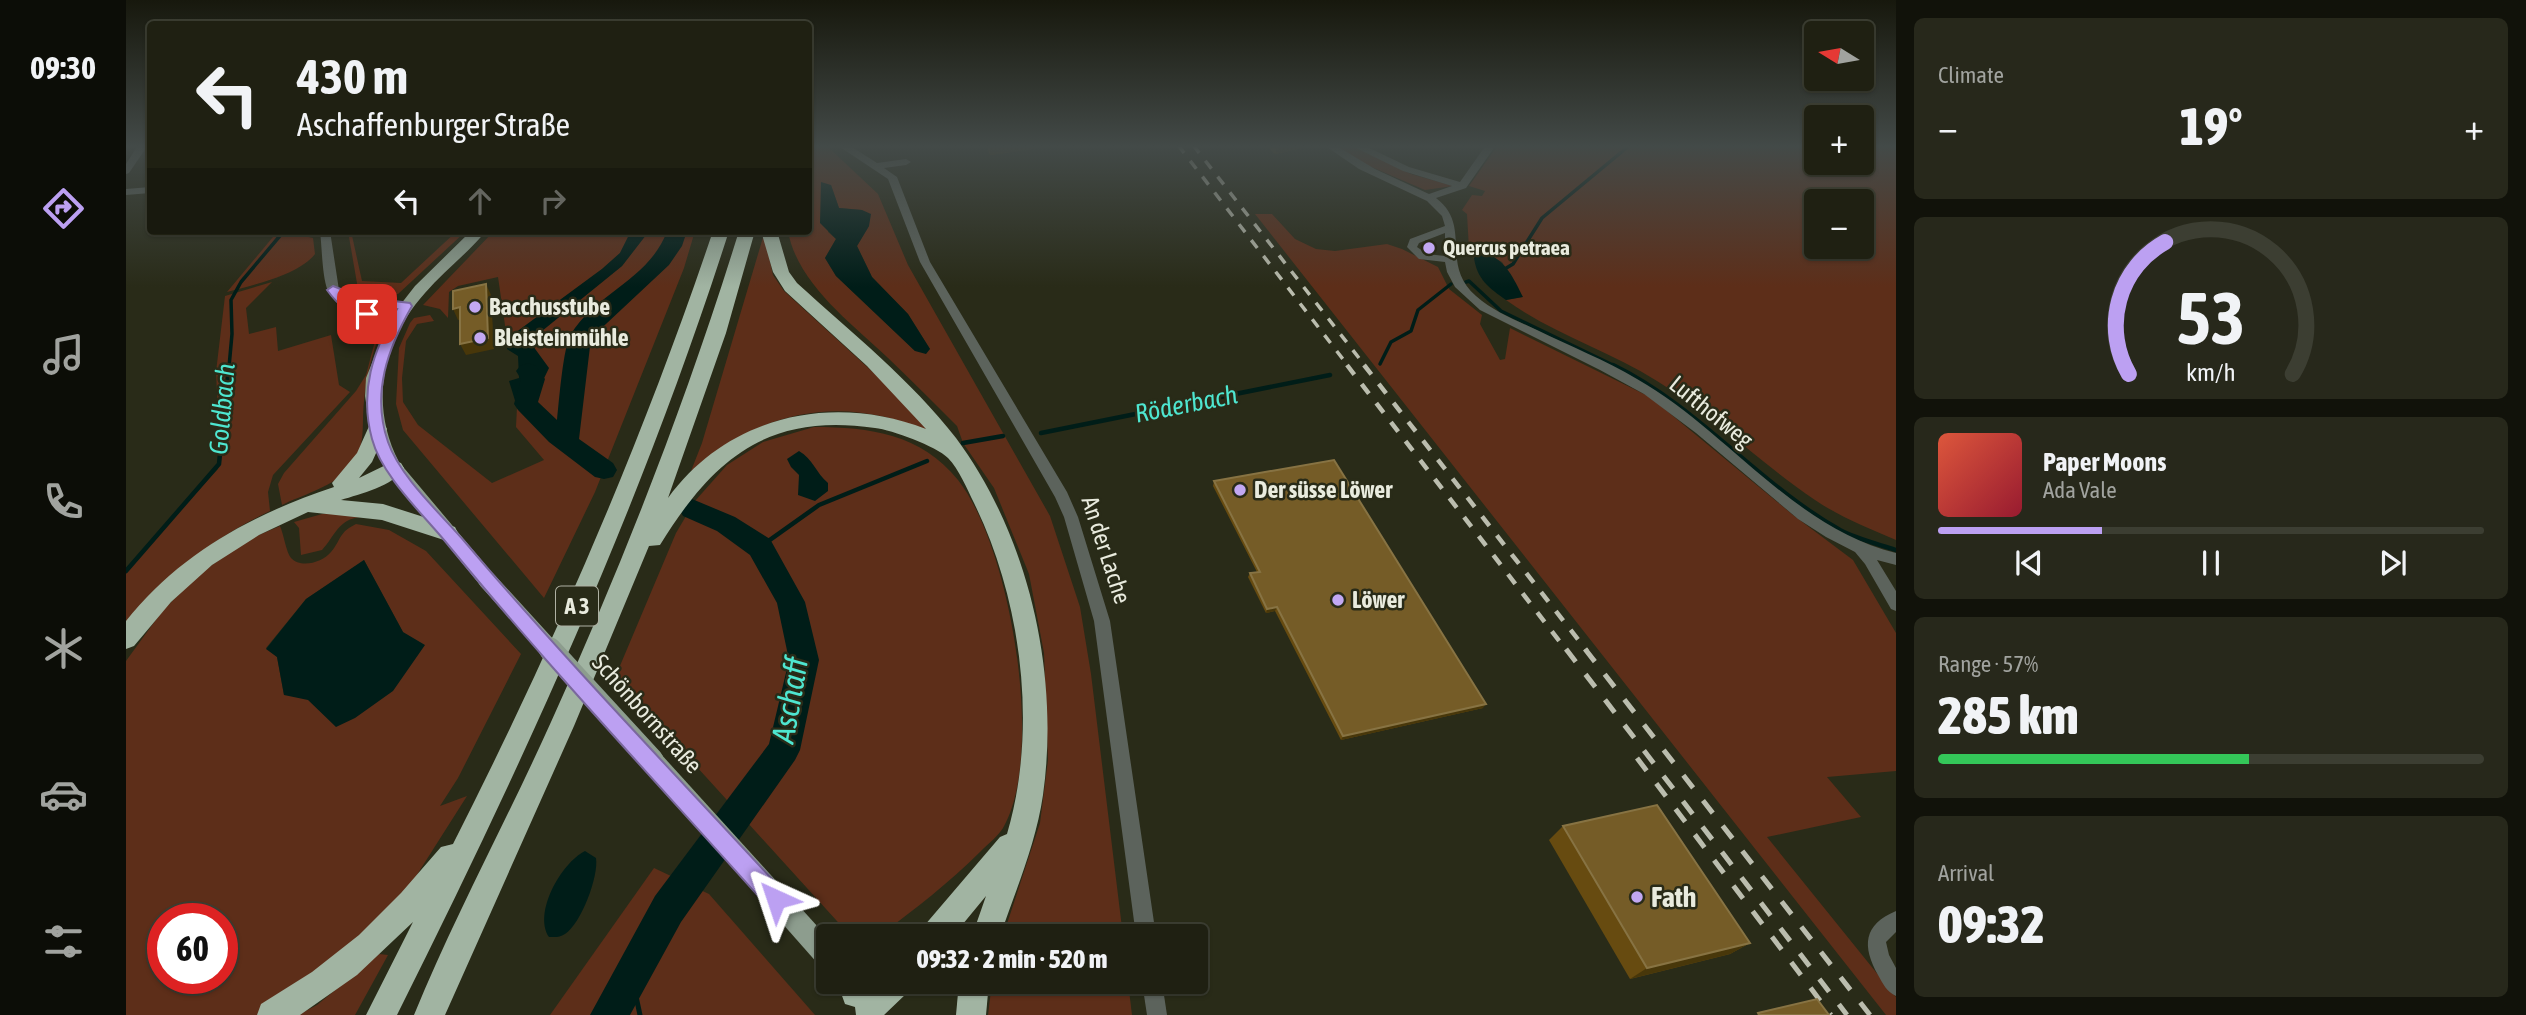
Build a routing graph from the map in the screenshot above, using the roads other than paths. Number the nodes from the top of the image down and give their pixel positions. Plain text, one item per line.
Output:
1 (898, 192) edge
2 (1419, 192) edge
3 (1443, 192) edge
4 (1429, 197) junction
5 (1451, 227) junction
6 (326, 235) edge
7 (475, 235) edge
8 (720, 235) edge
9 (746, 235) edge
10 (770, 235) edge
11 (1448, 259) junction
12 (401, 312) junction
13 (377, 429) junction
14 (958, 457) junction
15 (393, 467) junction
16 (342, 483) junction
17 (302, 506) junction
18 (447, 533) junction
19 (1861, 549) junction
20 (1896, 559) edge
21 (621, 592) junction
22 (1896, 605) edge
23 (126, 639) edge
24 (476, 825) junction
25 (1019, 833) junction
26 (952, 912) junction
27 (1896, 921) edge
28 (936, 924) edge
29 (943, 924) edge
30 (990, 924) edge
31 (1144, 924) edge
32 (816, 944) edge
33 (1896, 986) edge
34 (973, 994) edge
35 (1154, 994) edge
36 (272, 1015) edge
37 (381, 1015) edge
38 (429, 1015) edge
39 (971, 1015) edge
40 (1157, 1015) edge

1 - 31 street, An der Lache
2 - 4 street
3 - 4 street
4 - 5 street
5 - 11 street
5 - 11 street
6 - 12 street
7 - 12 main road
8 - 24 highway, A 3
9 - 21 highway, A 3
10 - 14 highway
11 - 19 street, Lufthofweg
12 - 13 main road, Schönbornstraße
13 - 15 main road, Schönbornstraße
13 - 16 highway
14 - 21 highway
14 - 25 highway
15 - 16 highway
15 - 17 highway
15 - 18 main road, Schönbornstraße
16 - 17 highway
17 - 18 highway
17 - 23 highway
18 - 32 main road, Schönbornstraße, bridge
19 - 20 street, Lufthofweg
19 - 22 street
21 - 38 highway, A 3
24 - 36 highway
24 - 37 highway, A 3
25 - 26 highway
25 - 30 highway
26 - 28 highway
26 - 29 highway
27 - 33 street
34 - 39 highway
35 - 40 street

